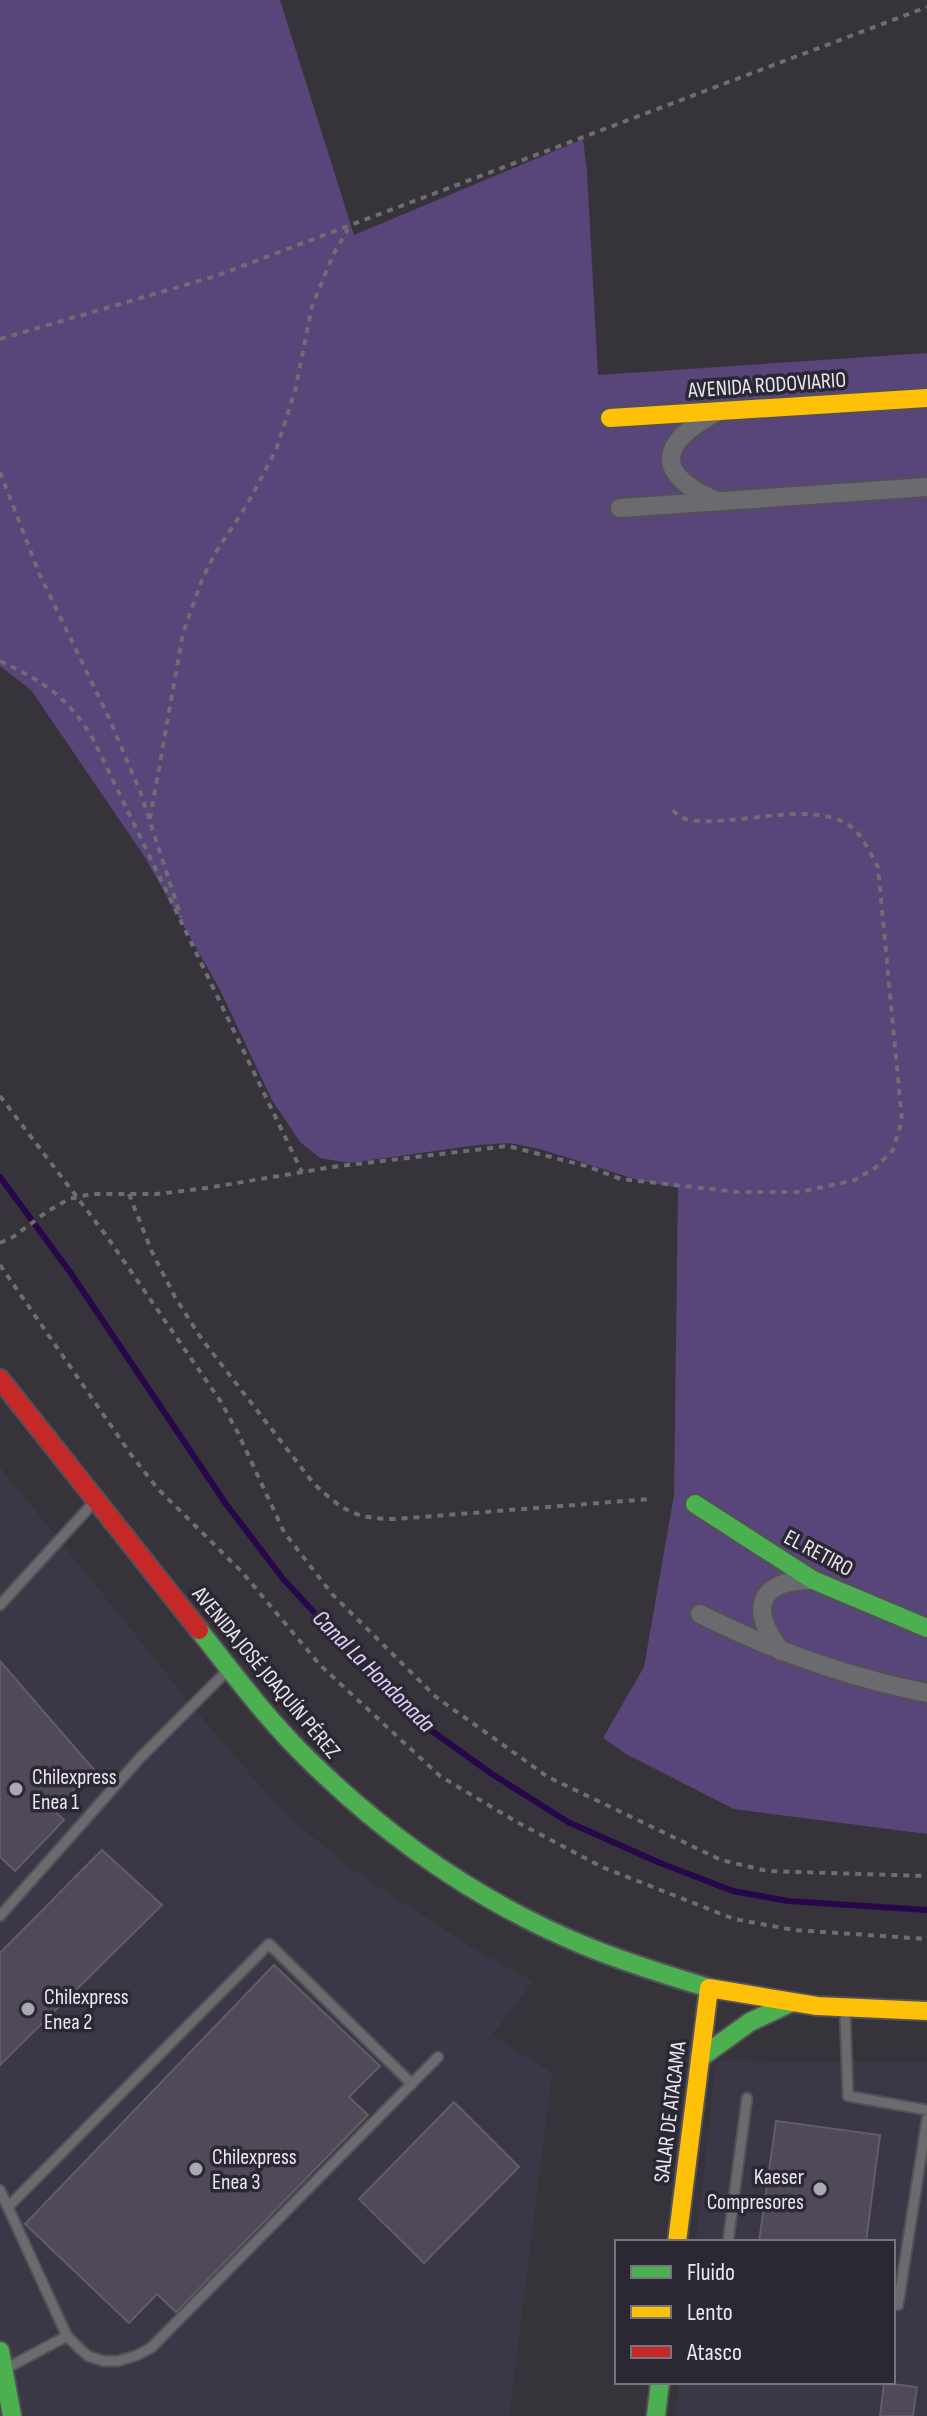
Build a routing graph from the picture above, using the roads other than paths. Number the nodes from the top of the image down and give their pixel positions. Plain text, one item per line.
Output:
1 (927, 398) edge
2 (717, 412) junction
3 (610, 418) dead end
4 (927, 487) edge
5 (717, 501) junction
6 (620, 508) dead end
7 (0, 1379) edge
8 (96, 1501) junction
9 (695, 1504) dead end
10 (813, 1580) junction
11 (0, 1605) edge
12 (700, 1614) dead end
13 (927, 1628) edge
14 (782, 1652) junction
15 (229, 1668) junction
16 (927, 1693) edge
17 (0, 1916) edge
18 (709, 1988) junction
19 (790, 2003) junction
20 (845, 2009) junction
21 (927, 2011) edge
22 (438, 2057) dead end
23 (700, 2058) junction
24 (412, 2084) junction
25 (747, 2098) dead end
26 (927, 2110) edge
27 (927, 2119) edge
28 (0, 2190) edge
29 (9, 2206) junction
30 (677, 2240) edge
31 (728, 2240) edge
32 (895, 2304) edge
33 (67, 2336) junction
34 (0, 2351) edge
35 (4, 2370) junction
36 (660, 2384) edge
37 (12, 2416) edge
38 (656, 2416) edge

1 - 2 main road, AVENIDA RODOVIARIO
2 - 3 main road, AVENIDA RODOVIARIO
2 - 5 street
4 - 5 street
5 - 6 street
7 - 8 main road, AVENIDA JOSÉ JOAQUÍN PÉREZ
8 - 11 lane
8 - 15 main road, AVENIDA JOSÉ JOAQUÍN PÉREZ
9 - 10 main road, EL RETIRO
10 - 13 main road, EL RETIRO
10 - 14 street
12 - 14 street
14 - 16 street
15 - 17 lane
15 - 18 main road, AVENIDA JOSÉ JOAQUÍN PÉREZ
18 - 19 main road, AVENIDA JOSÉ JOAQUÍN PÉREZ
18 - 23 main road, SALAR DE ATACAMA
19 - 20 main road, AVENIDA JOSÉ JOAQUÍN PÉREZ
19 - 23 main road
20 - 21 main road, AVENIDA JOSÉ JOAQUÍN PÉREZ
20 - 26 lane
22 - 24 lane
23 - 30 main road, SALAR DE ATACAMA
24 - 29 lane
24 - 33 lane
25 - 31 lane
27 - 32 lane
28 - 29 lane
29 - 33 lane
33 - 35 lane
34 - 35 main road
35 - 37 main road
36 - 38 main road

